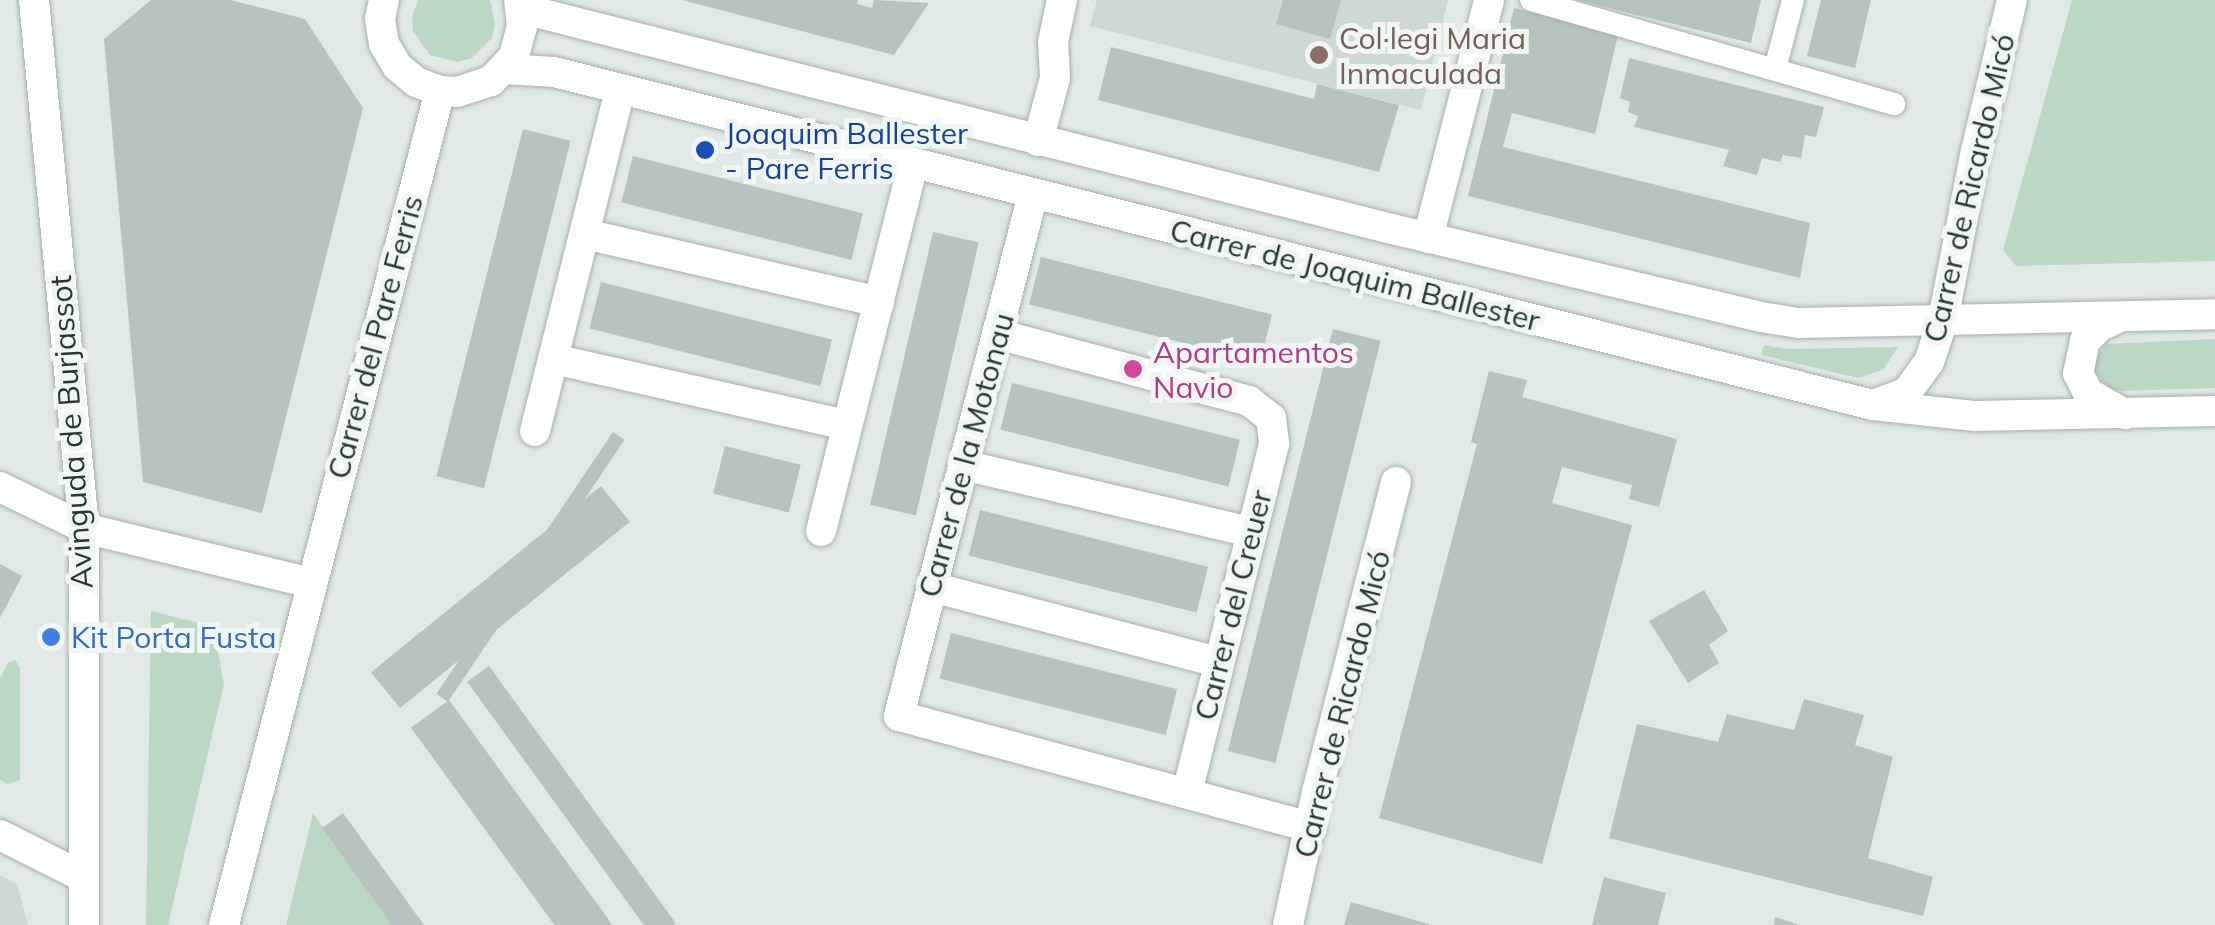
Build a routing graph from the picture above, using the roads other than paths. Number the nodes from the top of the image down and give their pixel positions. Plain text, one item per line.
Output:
1 (34, 0) edge
2 (384, 0) edge
3 (1062, 0) edge
4 (1489, 0) edge
5 (1531, 0) edge
6 (1793, 0) edge
7 (2012, 0) edge
8 (521, 5) edge
9 (504, 69) junction
10 (1775, 69) junction
11 (620, 90) junction
12 (440, 92) junction
13 (1894, 104) dead end
14 (1038, 141) junction
15 (914, 164) junction
16 (1033, 194) junction
17 (584, 234) junction
18 (1428, 238) junction
19 (879, 302) junction
20 (2215, 314) edge
21 (2120, 317) junction
22 (1943, 320) junction
23 (997, 334) junction
24 (553, 359) junction
25 (1873, 405) junction
26 (2215, 411) edge
27 (2125, 414) junction
28 (847, 425) junction
29 (535, 431) dead end
30 (963, 465) junction
31 (1396, 482) dead end
32 (0, 488) edge
33 (84, 528) junction
34 (821, 530) dead end
35 (1251, 532) junction
36 (311, 583) junction
37 (932, 586) junction
38 (1218, 662) junction
39 (1187, 793) junction
40 (1311, 827) junction
41 (0, 835) edge
42 (83, 877) junction
43 (84, 925) edge
44 (224, 925) edge
45 (1288, 925) edge

1 - 33 street, Avinguda de Burjassot
2 - 12 street
3 - 14 street
4 - 18 street
5 - 10 street
6 - 10 street
7 - 22 street, Carrer de Ricardo Micó
8 - 9 street
8 - 14 street, Carrer de Joaquim Ballester
9 - 11 street, Carrer de Joaquim Ballester
9 - 12 street
10 - 13 street
11 - 15 street, Carrer de Joaquim Ballester
11 - 17 street
12 - 36 street, Carrer del Pare Ferris
14 - 18 street, Carrer de Joaquim Ballester
15 - 16 street, Carrer de Joaquim Ballester
15 - 19 street
16 - 23 street, Carrer de la Motonau
16 - 25 street, Carrer de Joaquim Ballester
17 - 19 street
17 - 24 street
18 - 22 street, Carrer de Joaquim Ballester
19 - 28 street
20 - 21 street, Carrer de Joaquim Ballester
21 - 22 street, Carrer de Joaquim Ballester
21 - 27 street
22 - 25 street, Carrer de Ricardo Micó
23 - 30 street, Carrer de la Motonau
23 - 35 street, Carrer del Creuer
24 - 28 street
24 - 29 street
25 - 27 street, Carrer de Joaquim Ballester
26 - 27 street, Carrer de Joaquim Ballester
28 - 34 street
30 - 35 street
30 - 37 street, Carrer de la Motonau
31 - 40 street, Carrer de Ricardo Micó
32 - 33 street
33 - 36 street
33 - 42 street, Avinguda de Burjassot
35 - 38 street, Carrer del Creuer
36 - 44 street
37 - 38 street
37 - 39 street, Carrer de la Motonau
38 - 39 street, Carrer del Creuer
39 - 40 street
40 - 45 street, Carrer de Ricardo Micó
41 - 42 street
42 - 43 street, Avinguda de Burjassot

